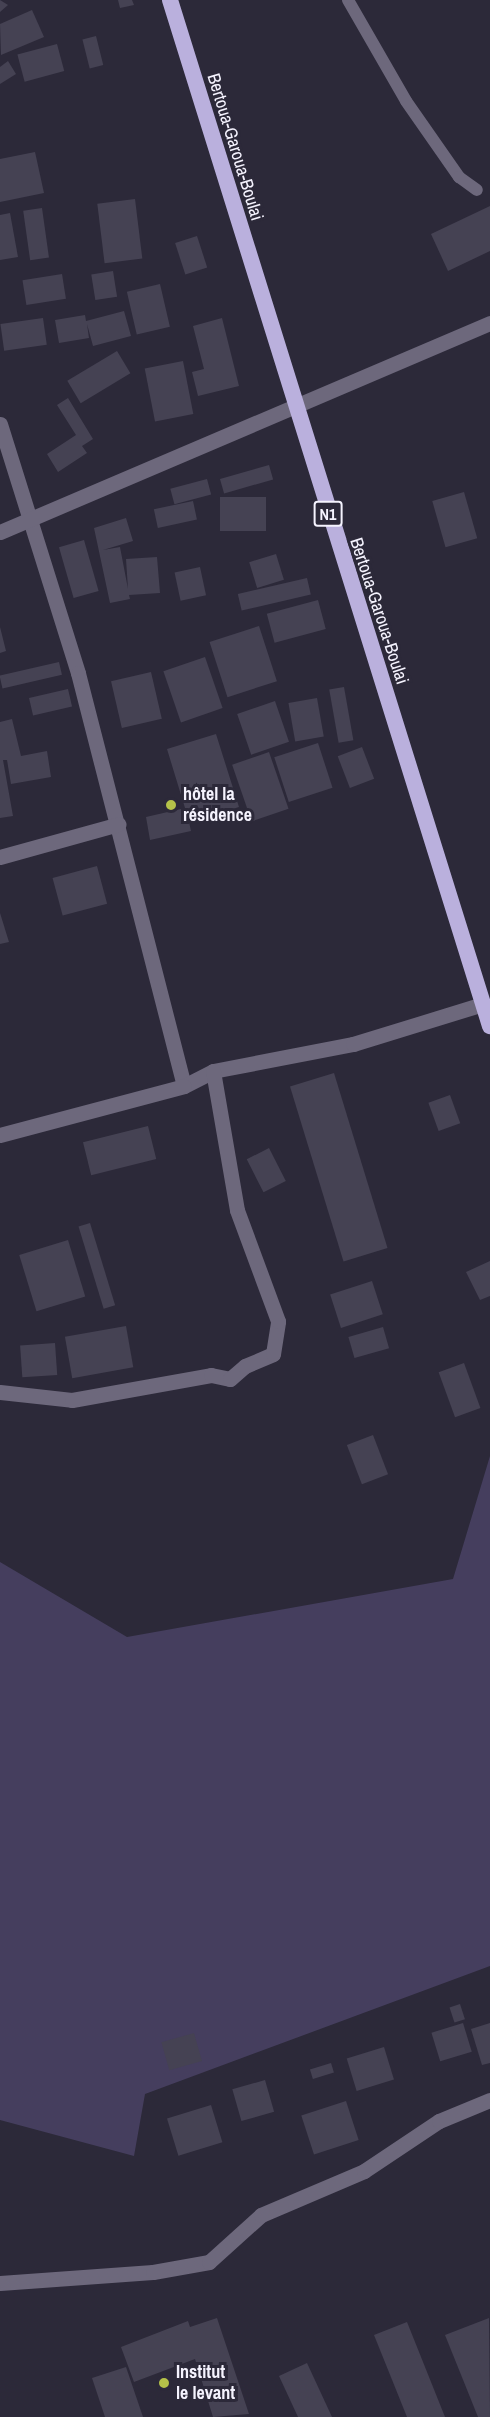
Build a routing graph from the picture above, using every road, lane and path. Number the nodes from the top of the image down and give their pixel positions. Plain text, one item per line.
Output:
1 (170, 0) edge
2 (348, 0) edge
3 (477, 190) dead end
4 (490, 323) edge
5 (295, 408) junction
6 (0, 424) edge
7 (29, 519) junction
8 (0, 532) edge
9 (119, 824) junction
10 (0, 858) edge
11 (483, 1004) junction
12 (490, 1026) edge
13 (213, 1071) junction
14 (184, 1086) junction
15 (0, 1135) edge
16 (0, 1392) edge
17 (490, 2100) edge
18 (0, 2283) edge

1 - 5 highway, Bertoua-Garoua-Boulai / N1
2 - 3 lane
4 - 5 street
5 - 7 street
5 - 11 highway, Bertoua-Garoua-Boulai / N1
6 - 7 street
7 - 8 street
7 - 9 street
9 - 10 street
9 - 14 street
11 - 12 highway, Bertoua-Garoua-Boulai / N1
11 - 13 street
13 - 14 street
13 - 16 street
14 - 15 street
17 - 18 street

